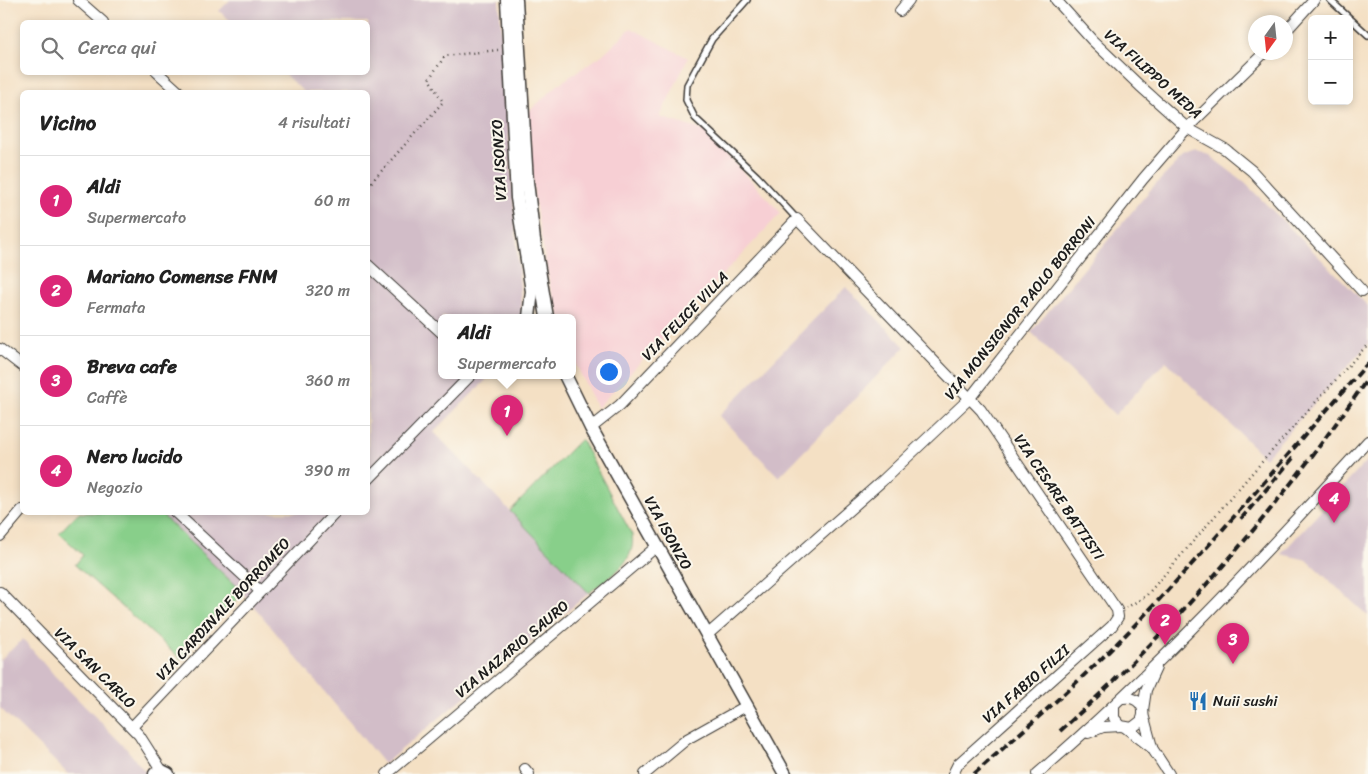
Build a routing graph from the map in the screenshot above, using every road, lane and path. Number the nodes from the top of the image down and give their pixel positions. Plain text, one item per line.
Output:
1 (78, 0) edge
2 (507, 0) edge
3 (516, 0) edge
4 (747, 0) edge
5 (909, 0) edge
6 (1056, 0) edge
7 (1314, 0) edge
8 (1330, 0) edge
9 (900, 11) dead end
10 (101, 20) edge
11 (1293, 23) edge
12 (1368, 34) edge
13 (510, 49) junction
14 (1257, 60) edge
15 (160, 75) edge
16 (177, 90) edge
17 (1187, 128) junction
18 (370, 184) edge
19 (797, 220) junction
20 (370, 267) edge
21 (1362, 292) dead end
22 (530, 314) edge
23 (546, 314) edge
24 (438, 329) edge
25 (1368, 344) edge
26 (0, 349) edge
27 (20, 364) edge
28 (467, 379) edge
29 (567, 379) edge
30 (970, 398) junction
31 (590, 428) junction
32 (1368, 441) edge
33 (370, 478) edge
34 (20, 512) edge
35 (179, 515) edge
36 (333, 515) edge
37 (0, 536) edge
38 (656, 547) junction
39 (259, 590) junction
40 (0, 592) edge
41 (1118, 615) junction
42 (706, 636) junction
43 (1160, 659) junction
44 (1123, 698) junction
45 (746, 706) junction
46 (1114, 707) junction
47 (1143, 712) junction
48 (132, 727) junction
49 (1124, 727) junction
50 (1082, 736) junction
51 (1152, 748) junction
52 (162, 773) edge
53 (387, 774) edge
54 (645, 774) edge
55 (785, 774) edge
56 (952, 774) edge
57 (1037, 774) edge
58 (1169, 774) edge

1 - 10 street
2 - 13 street, VIA ISONZO
3 - 23 street, VIA ISONZO
4 - 19 lane
5 - 9 street
6 - 17 street, VIA FILIPPO MEDA
7 - 11 street
8 - 12 lane
13 - 18 path
13 - 22 street, VIA ISONZO
14 - 17 street, VIA MONSIGNOR PAOLO BORRONI
15 - 16 street
17 - 21 street, VIA FILIPPO MEDA
17 - 30 street, VIA MONSIGNOR PAOLO BORRONI
19 - 30 street, VIA CESARE BATTISTI
19 - 31 street, VIA FELICE VILLA
20 - 24 street
25 - 41 path
26 - 27 street
28 - 33 street
29 - 31 street, VIA ISONZO
30 - 41 street, VIA CESARE BATTISTI
30 - 42 street, VIA MONSIGNOR PAOLO BORRONI
31 - 38 street, VIA ISONZO
32 - 43 street
34 - 37 street
35 - 39 street
36 - 39 street, VIA CARDINALE BORROMEO
38 - 42 street, VIA ISONZO
38 - 53 street, VIA NAZARIO SAURO
39 - 48 street, VIA CARDINALE BORROMEO
40 - 48 street, VIA SAN CARLO
41 - 56 street, VIA FABIO FILZI
42 - 45 street, VIA ISONZO
43 - 44 street
43 - 47 street
44 - 46 street
44 - 47 street
45 - 54 street
45 - 55 street, VIA ISONZO
46 - 49 street
46 - 50 street
47 - 49 street
47 - 51 street
48 - 52 street, VIA SAN CARLO
49 - 50 street
49 - 51 street
50 - 57 street
51 - 58 street

